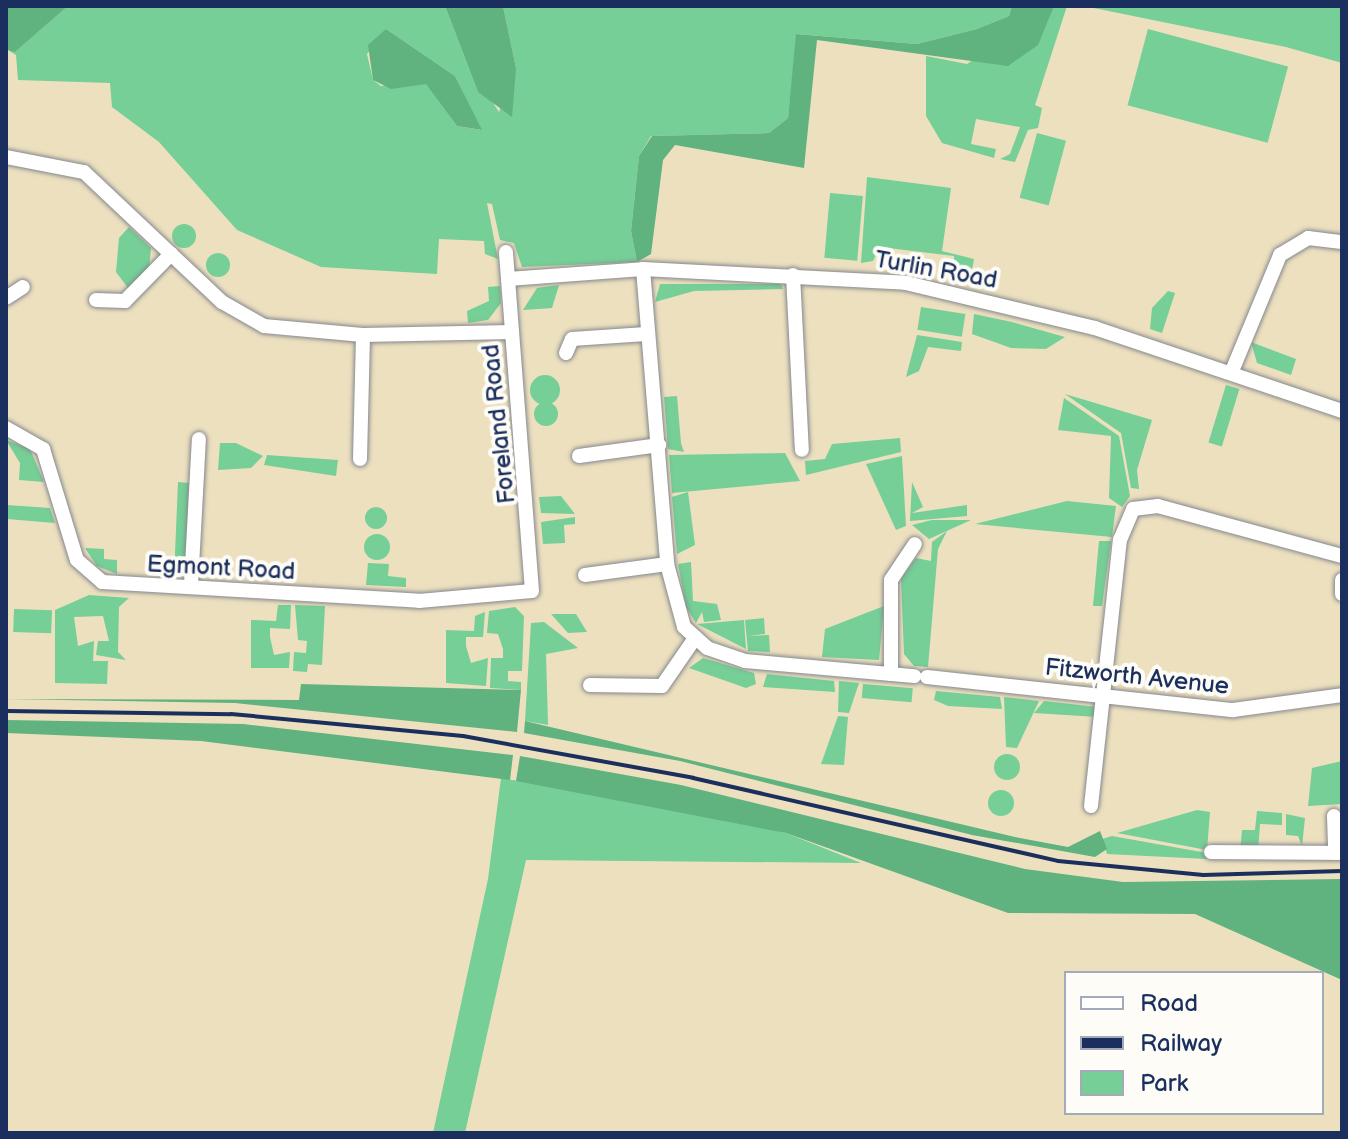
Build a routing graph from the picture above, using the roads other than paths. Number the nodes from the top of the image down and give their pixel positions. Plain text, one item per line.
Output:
1 (6, 157) edge
2 (1342, 242) edge
3 (506, 252) dead end
4 (171, 254) junction
5 (643, 269) junction
6 (793, 275) junction
7 (508, 279) junction
8 (23, 287) dead end
9 (6, 298) edge
10 (96, 300) dead end
11 (563, 325) dead end
12 (512, 332) junction
13 (646, 334) junction
14 (363, 335) junction
15 (1232, 371) junction
16 (1342, 411) edge
17 (6, 428) edge
18 (199, 439) dead end
19 (659, 445) junction
20 (802, 450) dead end
21 (579, 456) dead end
22 (360, 459) dead end
23 (915, 544) dead end
24 (1342, 556) edge
25 (667, 564) junction
26 (585, 575) dead end
27 (1342, 580) edge
28 (191, 585) junction
29 (532, 591) joint
30 (1342, 594) edge
31 (695, 638) junction
32 (891, 674) junction
33 (590, 685) dead end
34 (1102, 694) junction
35 (1342, 695) edge
36 (1091, 806) dead end
37 (1334, 816) dead end
38 (1211, 852) dead end
39 (1338, 853) edge

1 - 4 street
2 - 15 street
3 - 7 street, Foreland Road
4 - 10 street
4 - 14 street
5 - 6 street, Turlin Road
5 - 7 street, Turlin Road
5 - 13 street
6 - 15 street, Turlin Road
6 - 20 street
7 - 12 street, Foreland Road
8 - 9 street
11 - 13 street
12 - 14 street
12 - 29 street, Foreland Road
13 - 19 street
14 - 22 street
15 - 16 street, Turlin Road
17 - 28 street, Egmont Road
18 - 28 street
19 - 21 street
19 - 25 street
23 - 32 street
24 - 34 street
25 - 26 street
25 - 31 street
27 - 30 street
28 - 29 street, Egmont Road
31 - 32 street, Fitzworth Avenue
31 - 33 street
32 - 34 street, Fitzworth Avenue
34 - 35 street, Fitzworth Avenue
34 - 36 street
37 - 39 street
38 - 39 street

